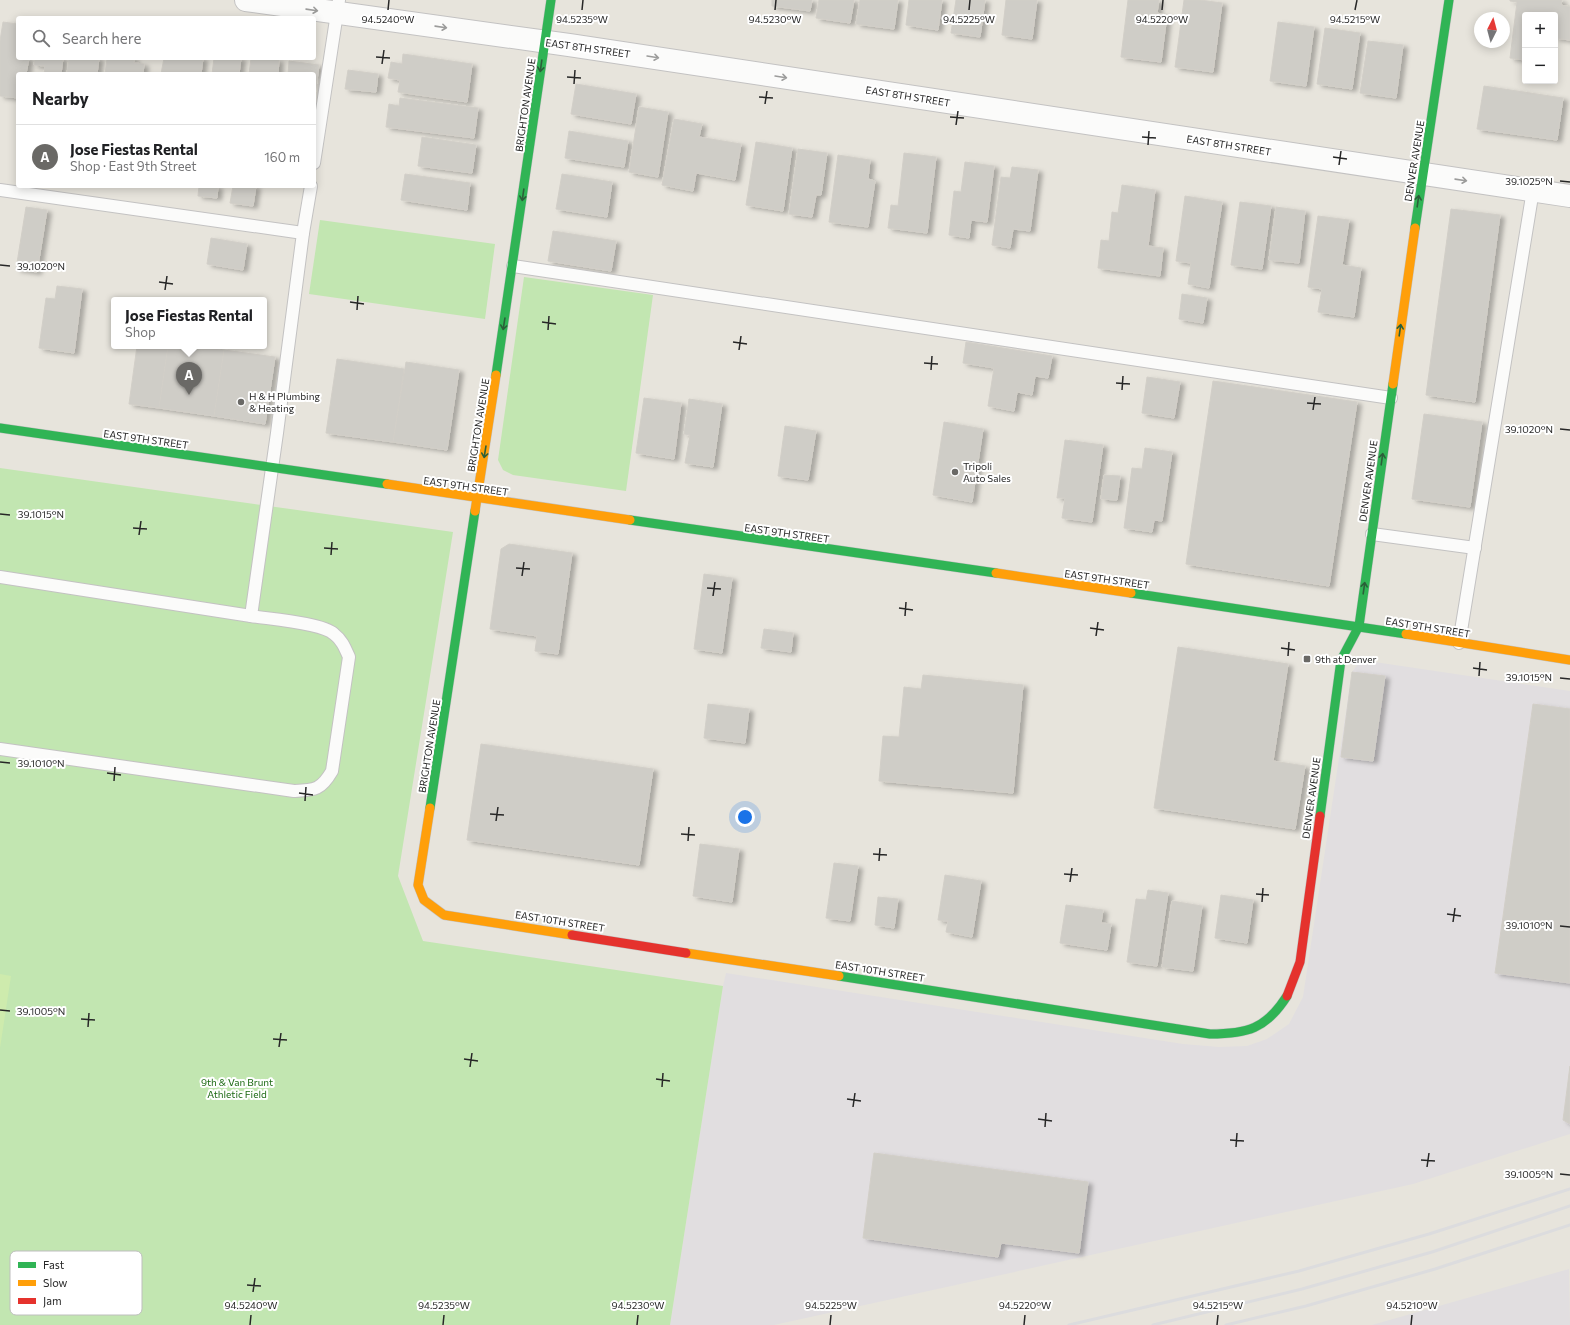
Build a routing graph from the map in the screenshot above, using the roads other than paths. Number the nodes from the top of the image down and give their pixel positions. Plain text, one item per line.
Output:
1 (246, 0) edge
2 (551, 0) edge
3 (1449, 0) edge
4 (338, 7) edge
5 (545, 41) junction
6 (316, 150) edge
7 (1422, 174) junction
8 (310, 188) edge
9 (0, 190) edge
10 (1533, 190) junction
11 (1570, 196) edge
12 (304, 233) junction
13 (513, 266) junction
14 (1391, 398) junction
15 (0, 428) edge
16 (272, 469) junction
17 (478, 499) junction
18 (1372, 534) junction
19 (1475, 548) junction
20 (0, 577) edge
21 (251, 616) junction
22 (1359, 626) junction
23 (1459, 643) junction
24 (1570, 660) edge
25 (0, 749) edge
26 (424, 900) joint
27 (1300, 962) joint

1 -> 4 street, EAST 8TH STREET
2 - 5 street, BRIGHTON AVENUE
3 - 7 street, DENVER AVENUE
4 -> 5 street, EAST 8TH STREET
4 - 6 lane
5 -> 7 street, EAST 8TH STREET
5 -> 13 street, BRIGHTON AVENUE
7 -> 10 street, EAST 8TH STREET
14 -> 7 street, DENVER AVENUE
8 - 12 lane
9 - 12 lane
10 - 11 street, EAST 8TH STREET
10 - 19 lane
12 - 16 lane
13 - 14 lane
13 -> 17 street, BRIGHTON AVENUE
18 -> 14 street, DENVER AVENUE
15 - 16 street, EAST 9TH STREET
16 - 17 street, EAST 9TH STREET
16 - 21 lane
17 - 22 street, EAST 9TH STREET
17 - 26 street, BRIGHTON AVENUE
18 - 19 lane
22 -> 18 street, DENVER AVENUE
19 - 23 lane
20 - 21 lane
21 - 25 lane
22 - 23 street, EAST 9TH STREET
22 - 27 street, DENVER AVENUE
23 - 24 street, EAST 9TH STREET
26 - 27 street, EAST 10TH STREET

